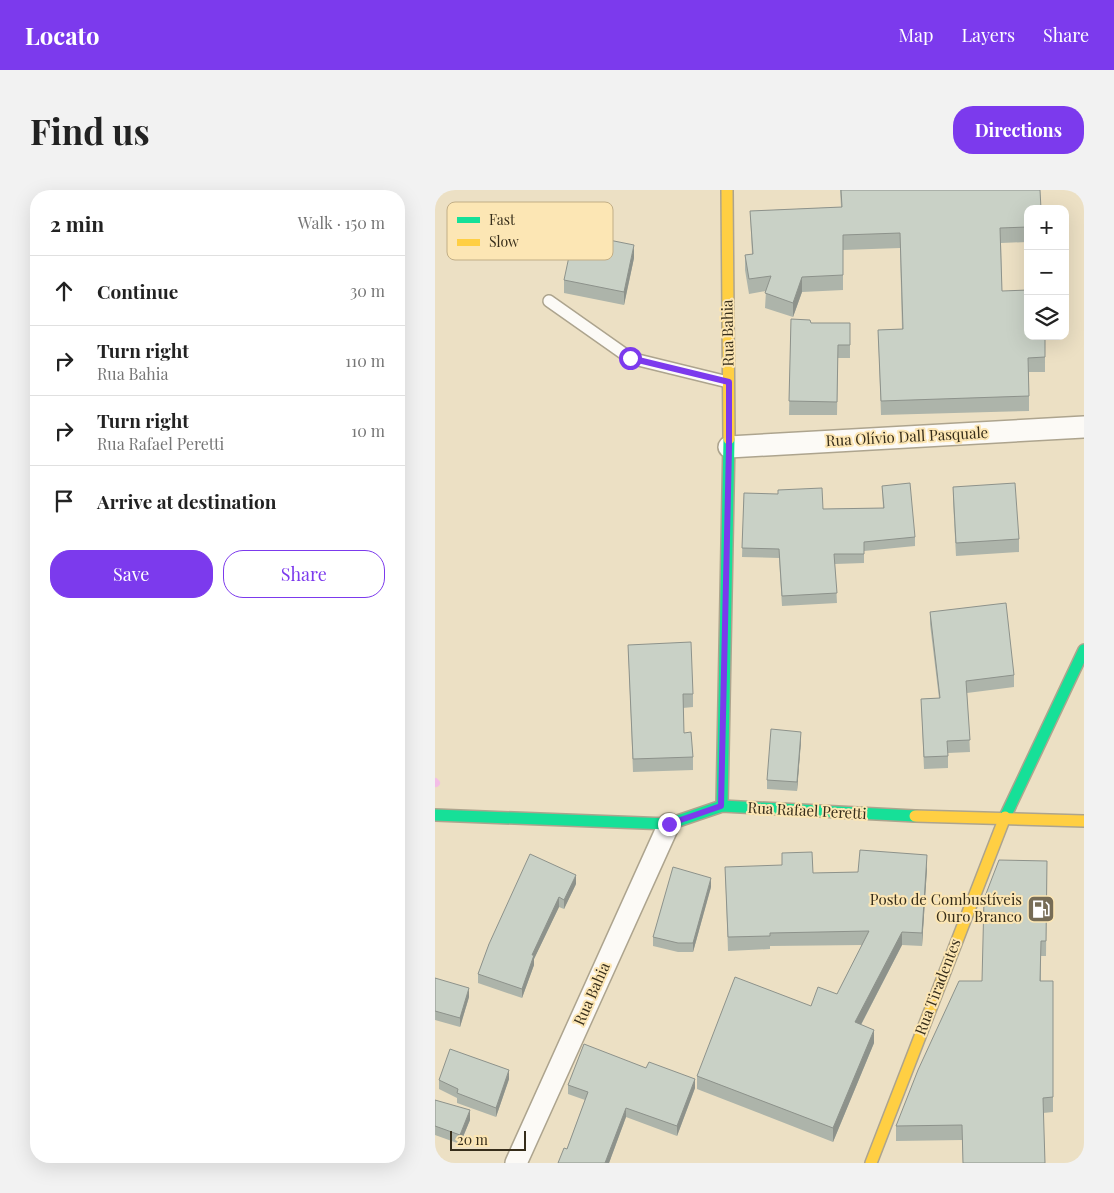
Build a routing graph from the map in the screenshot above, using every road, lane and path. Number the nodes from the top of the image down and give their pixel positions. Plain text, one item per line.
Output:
1 (727, 190) edge
2 (549, 301) dead end
3 (729, 382) junction
4 (1084, 427) edge
5 (729, 447) junction
6 (1084, 650) edge
7 (721, 806) junction
8 (435, 815) edge
9 (1003, 820) junction
10 (1084, 821) edge
11 (669, 824) junction
12 (516, 1163) edge
13 (871, 1163) edge

1 - 3 street, Rua Bahia
2 - 3 lane
3 - 5 street, Rua Bahia
4 - 5 street, Rua Olívio Dall Pasquale
5 - 7 street, Rua Bahia
6 - 9 street, Rua Tiradentes
7 - 9 street, Rua Rafael Peretti
7 - 11 street, Rua Rafael Peretti
8 - 11 street, Rua Rafael Peretti
9 - 10 street, Rua Rafael Peretti
9 - 13 street, Rua Tiradentes
11 - 12 street, Rua Bahia

